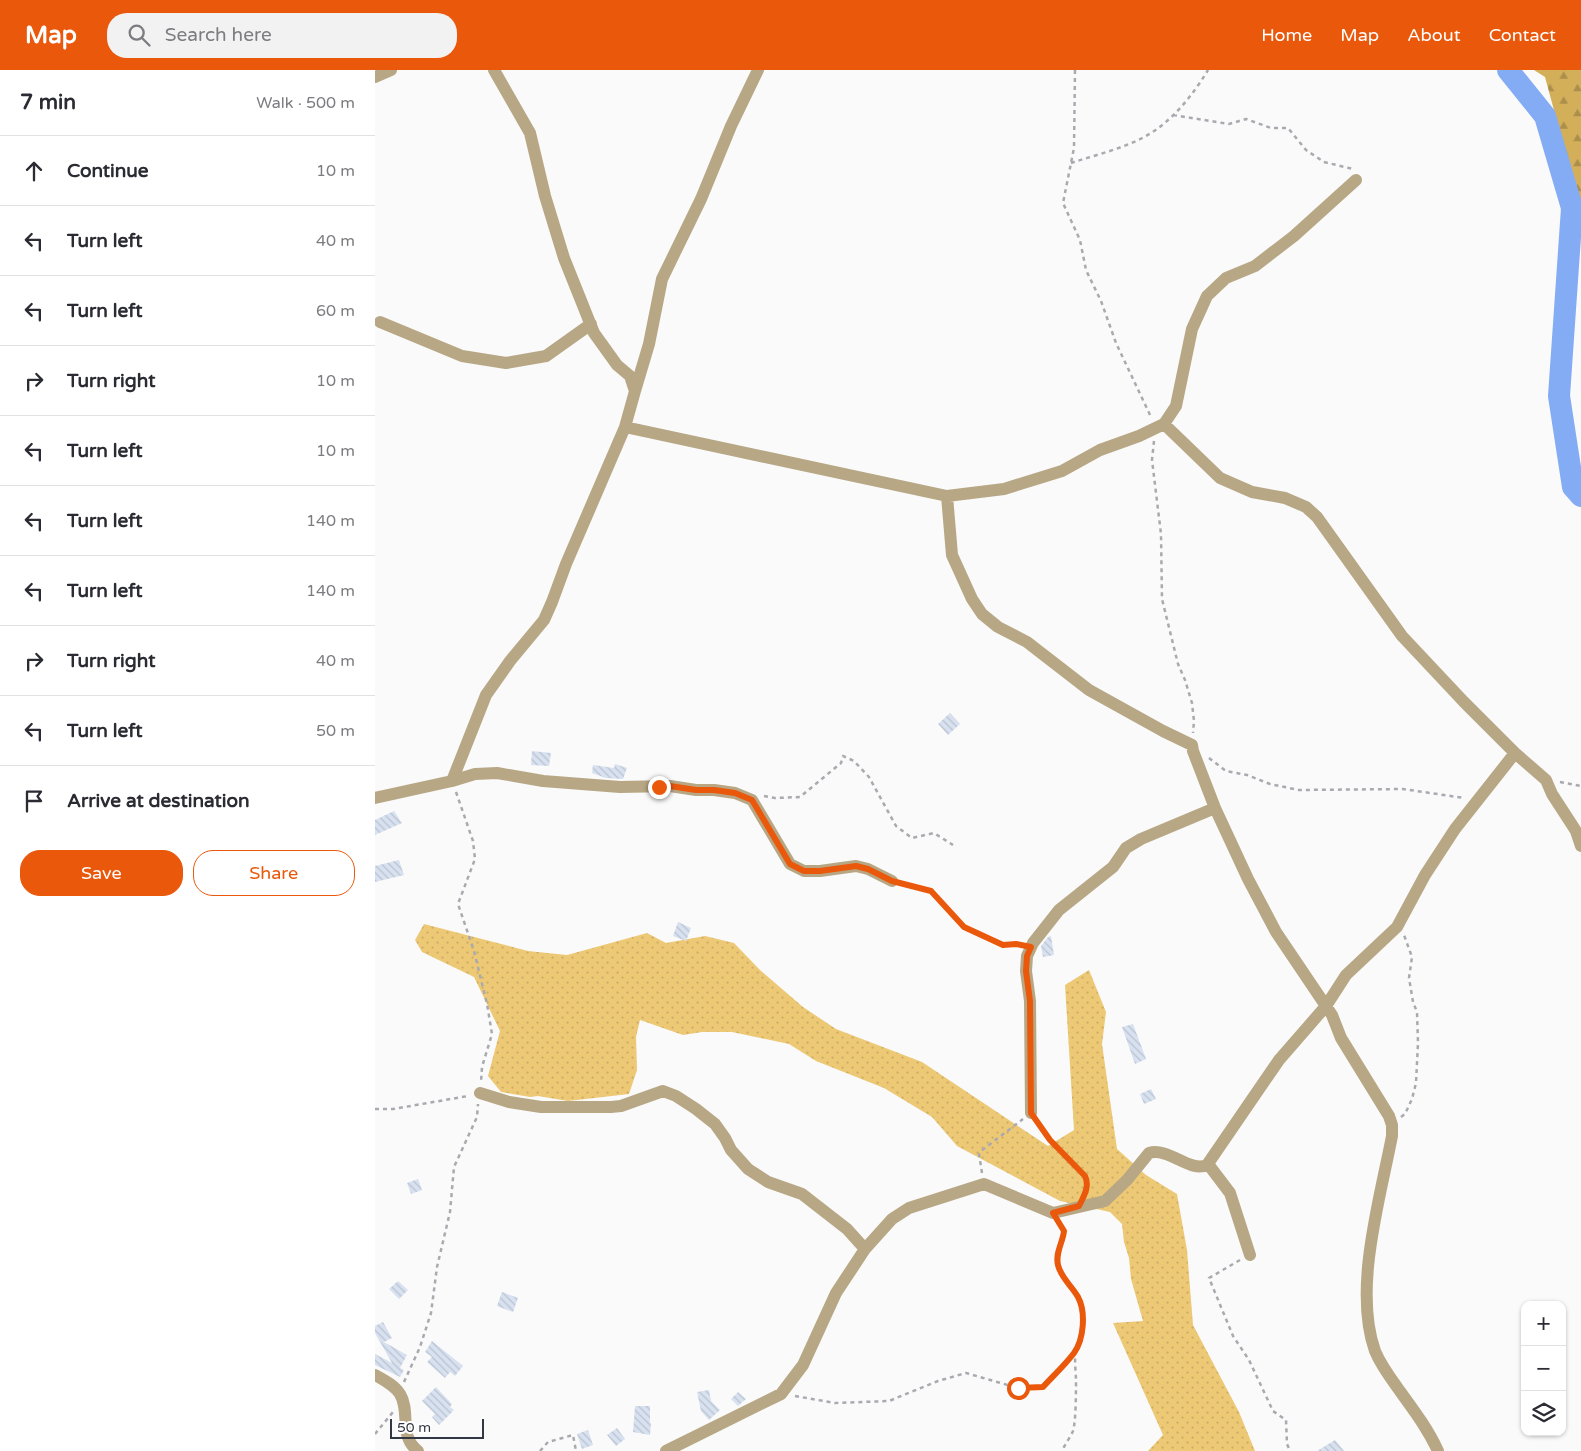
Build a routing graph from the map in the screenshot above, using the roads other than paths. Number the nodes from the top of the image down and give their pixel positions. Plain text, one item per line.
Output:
1 (391, 70) edge
2 (494, 70) edge
3 (758, 70) edge
4 (375, 77) edge
5 (1356, 180) road end
6 (380, 322) dead end
7 (591, 324) junction
8 (635, 391) junction
9 (1160, 425) junction
10 (625, 427) junction
11 (947, 496) junction
12 (1515, 753) junction
13 (452, 781) junction
14 (375, 798) edge
15 (1215, 808) junction
16 (1581, 846) edge
17 (892, 881) road end
18 (1326, 1006) junction
19 (480, 1093) road end
20 (1031, 1113) road end
21 (1209, 1164) junction
22 (865, 1249) junction
23 (1250, 1255) road end
24 (375, 1375) edge
25 (418, 1451) edge
26 (666, 1451) edge
27 (1437, 1451) edge

1 - 4 street
2 - 7 street
3 - 8 street
5 - 9 street
6 - 7 street
7 - 8 street
8 - 10 street
9 - 11 street
9 - 12 street
10 - 11 street
10 - 13 street
11 - 15 street
12 - 16 street
12 - 18 street
13 - 14 street
13 - 17 street
15 - 18 street
15 - 20 street
18 - 21 street
18 - 27 street
19 - 22 street
21 - 22 street
21 - 23 street
22 - 26 street
24 - 25 street

